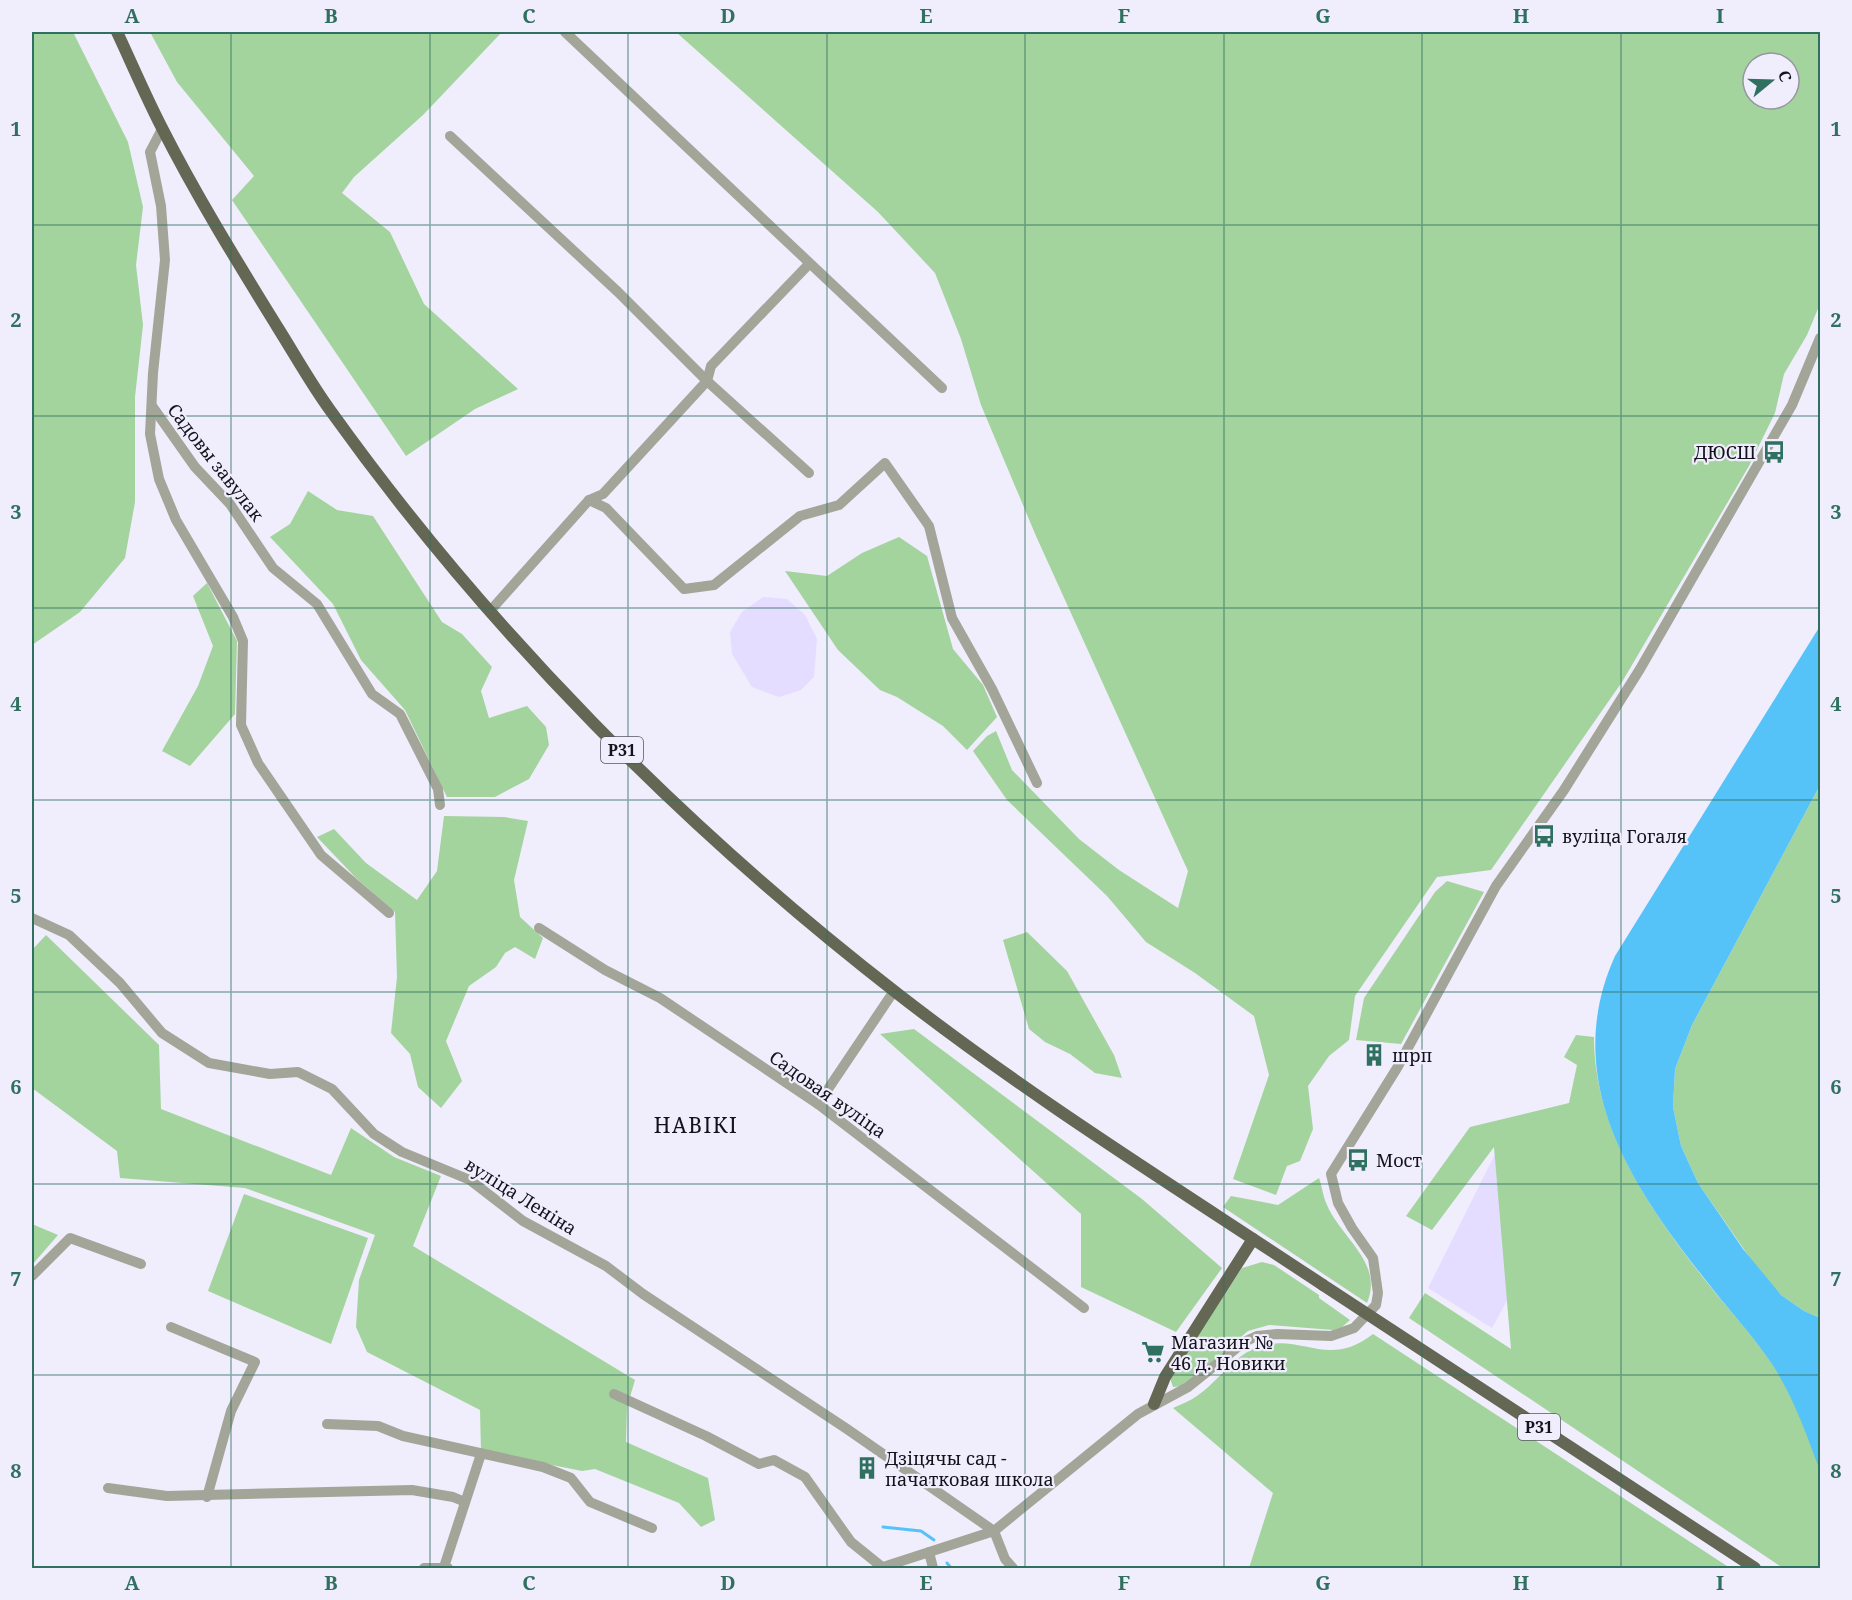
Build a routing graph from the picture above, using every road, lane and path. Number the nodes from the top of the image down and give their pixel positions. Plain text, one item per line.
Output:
1 (117, 32) edge
2 (565, 32) edge
3 (162, 129) junction
4 (450, 136) dead end
5 (809, 264) junction
6 (1821, 339) edge
7 (707, 381) junction
8 (942, 388) dead end
9 (152, 406) junction
10 (809, 473) dead end
11 (589, 500) junction
12 (490, 611) junction
13 (1038, 783) dead end
14 (440, 805) dead end
15 (389, 913) dead end
16 (32, 918) edge
17 (539, 928) dead end
18 (894, 991) junction
19 (818, 1104) junction
20 (1254, 1239) junction
21 (141, 1264) dead end
22 (32, 1276) edge
23 (1084, 1308) dead end
24 (171, 1327) dead end
25 (614, 1394) dead end
26 (1154, 1404) junction
27 (327, 1425) dead end
28 (482, 1454) junction
29 (108, 1488) dead end
30 (207, 1497) junction
31 (465, 1502) junction
32 (652, 1528) dead end
33 (994, 1531) junction
34 (929, 1552) junction
35 (446, 1568) edge
36 (881, 1568) edge
37 (424, 1569) edge
38 (933, 1569) edge
39 (1013, 1569) edge
40 (1755, 1569) edge

1 - 3 main road, Р31
2 - 5 street
3 - 9 street
3 - 12 main road, Р31
4 - 7 street
5 - 7 street
5 - 8 street
6 - 26 street
7 - 10 street
7 - 11 street
9 - 14 street, Садовы завулак
9 - 15 street, Садовы завулак
11 - 12 street
11 - 13 street
12 - 18 main road, Р31
16 - 33 street, вуліца Леніна
17 - 19 street, Садовая вуліца
18 - 19 street
18 - 20 main road, Р31
19 - 23 street, Садовая вуліца
20 - 26 main road
20 - 40 main road, Р31, bridge
21 - 22 street
24 - 30 street
25 - 36 street
26 - 33 street
27 - 28 street
28 - 31 street
28 - 32 street
29 - 30 street
30 - 31 street
31 - 35 street
33 - 34 street
33 - 39 street
34 - 36 street
34 - 38 street
35 - 37 street

